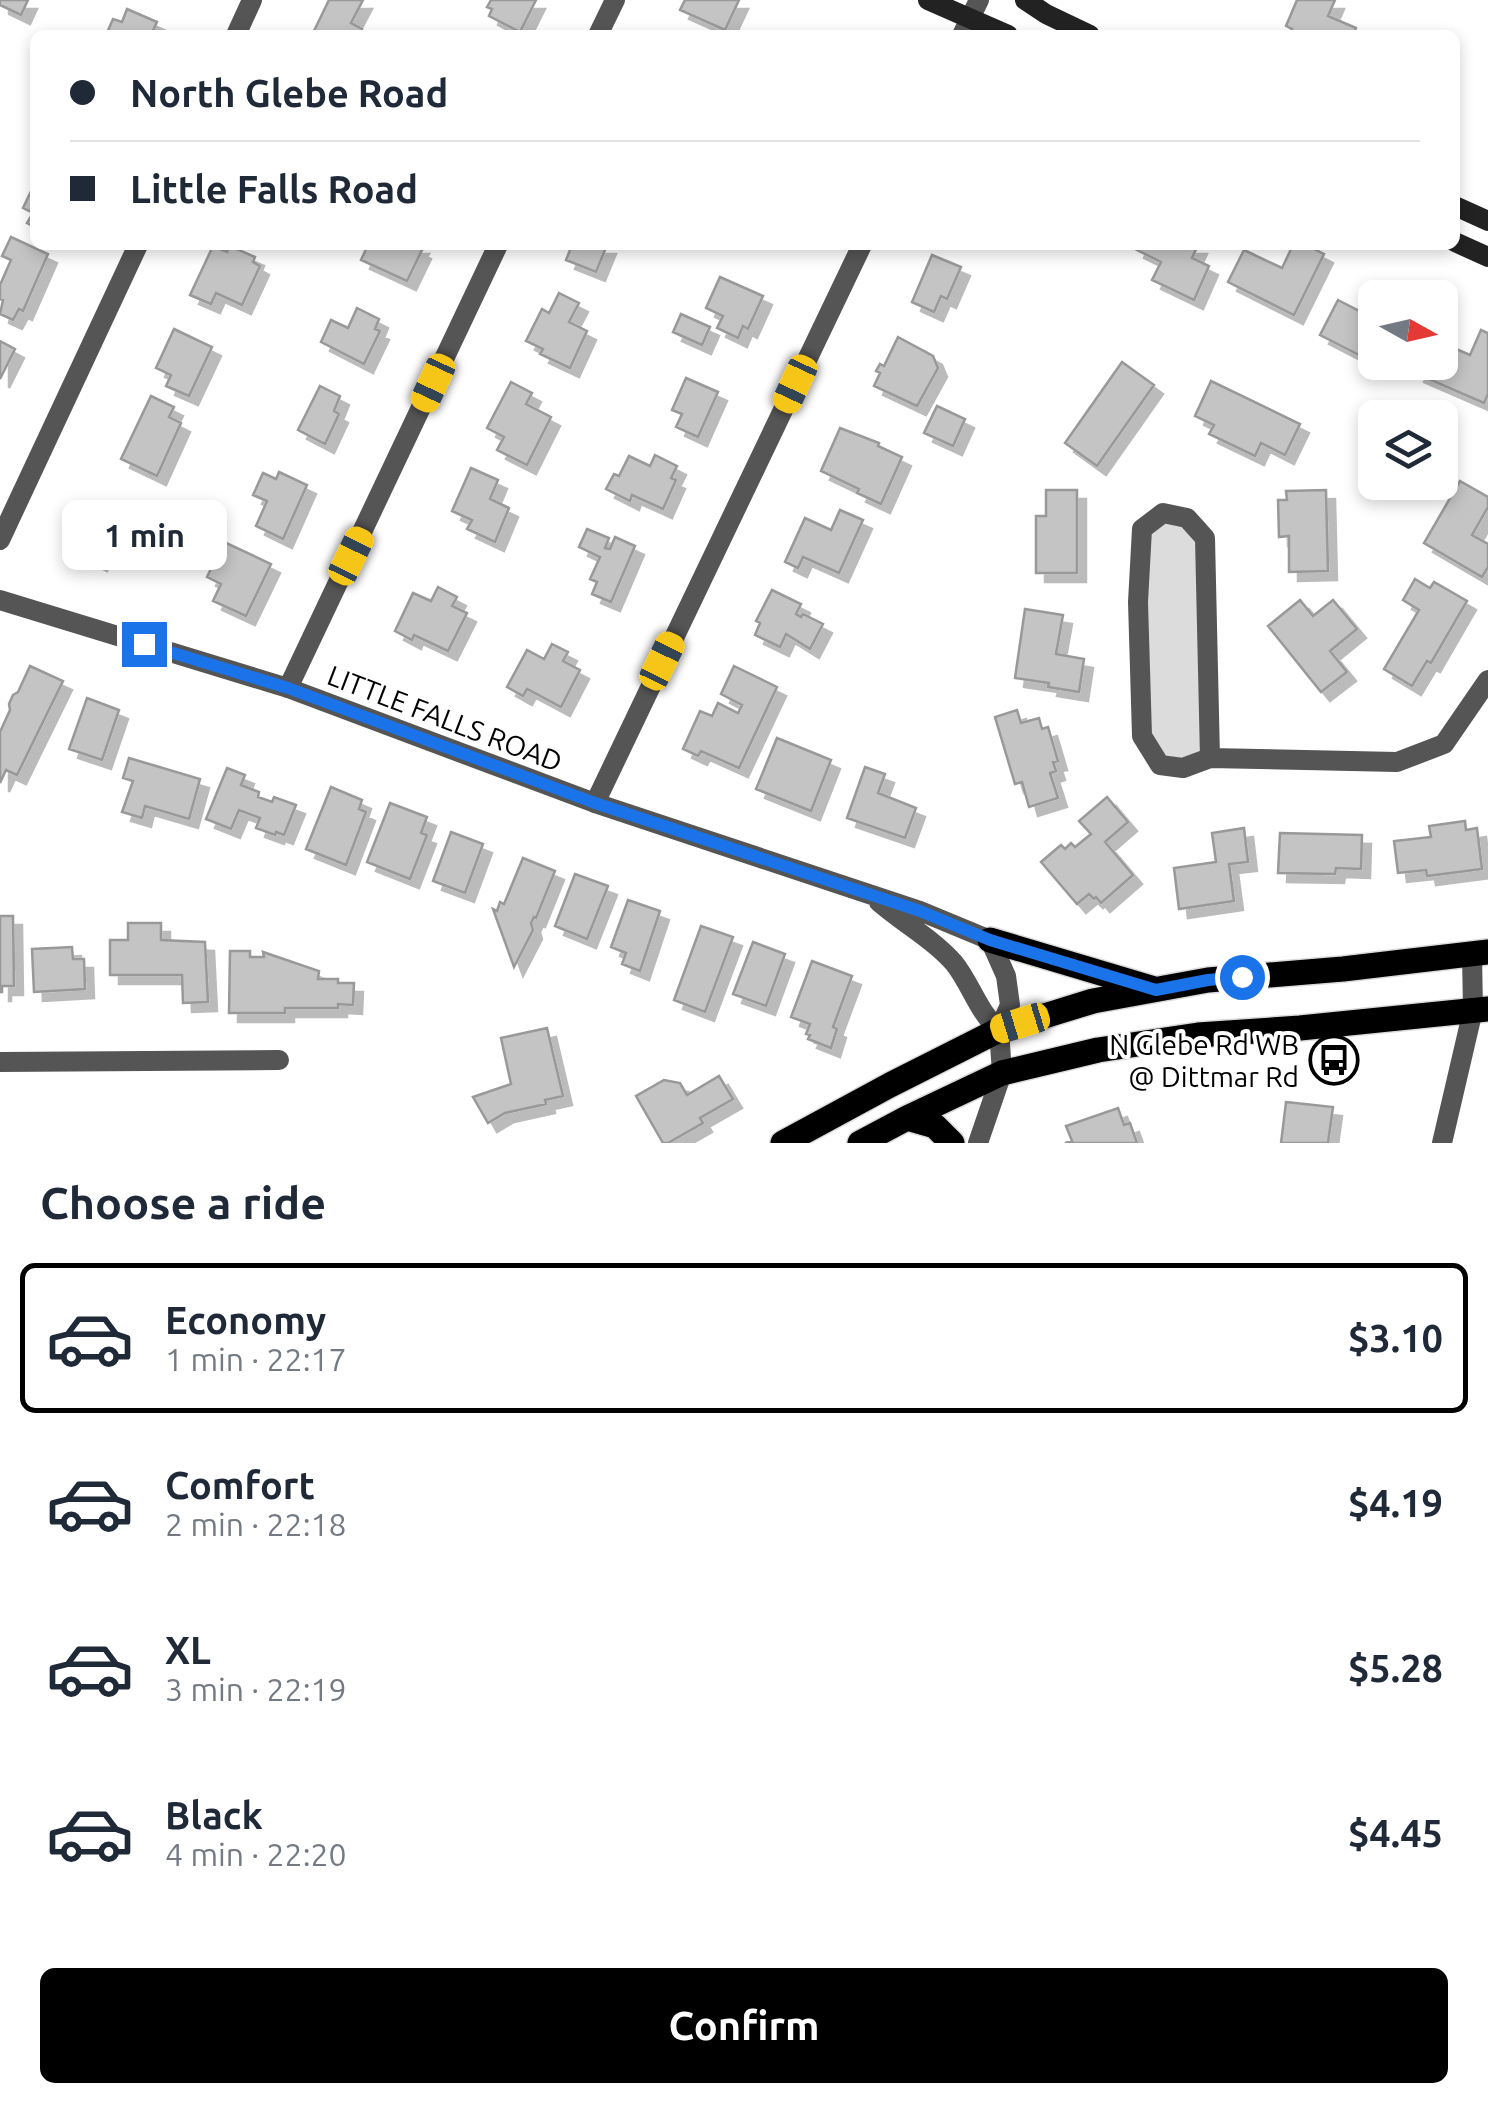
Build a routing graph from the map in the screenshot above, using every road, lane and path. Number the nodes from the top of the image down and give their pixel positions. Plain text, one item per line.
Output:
1 (252, 0) edge
2 (615, 0) edge
3 (928, 0) edge
4 (1025, 0) edge
5 (970, 18) edge
6 (238, 30) edge
7 (600, 30) edge
8 (997, 30) edge
9 (1080, 30) edge
10 (1460, 208) edge
11 (1488, 221) edge
12 (1460, 244) edge
13 (136, 250) edge
14 (496, 250) edge
15 (860, 250) edge
16 (1488, 258) edge
17 (0, 540) edge
18 (0, 600) edge
19 (1488, 680) edge
20 (288, 688) junction
21 (1210, 758) junction
22 (595, 803) junction
23 (870, 894) junction
24 (990, 940) junction
25 (1480, 953) edge
26 (1156, 990) junction
27 (1480, 1009) edge
28 (999, 1030) junction
29 (279, 1060) dead end
30 (0, 1062) edge
31 (1002, 1073) junction
32 (906, 1118) junction
33 (784, 1143) edge
34 (860, 1143) edge
35 (952, 1143) edge
36 (978, 1143) edge
37 (1442, 1143) edge

1 - 6 street
2 - 7 street
3 - 5 main road
4 - 9 main road
5 - 8 main road
10 - 11 main road
12 - 16 main road
13 - 17 street
14 - 20 street
15 - 22 street
18 - 20 street, LITTLE FALLS ROAD
19 - 21 street
20 - 22 street, LITTLE FALLS ROAD
21 - 21 street
22 - 23 street, LITTLE FALLS ROAD
23 - 24 street, LITTLE FALLS ROAD
23 - 28 street, LITTLE FALLS ROAD
24 - 26 main road
24 - 28 street
25 - 26 main road
25 - 27 street
26 - 28 main road
27 - 31 main road
27 - 37 street
28 - 31 street
28 - 33 main road
29 - 30 street
31 - 32 main road
31 - 36 street
32 - 34 main road
32 - 35 main road

